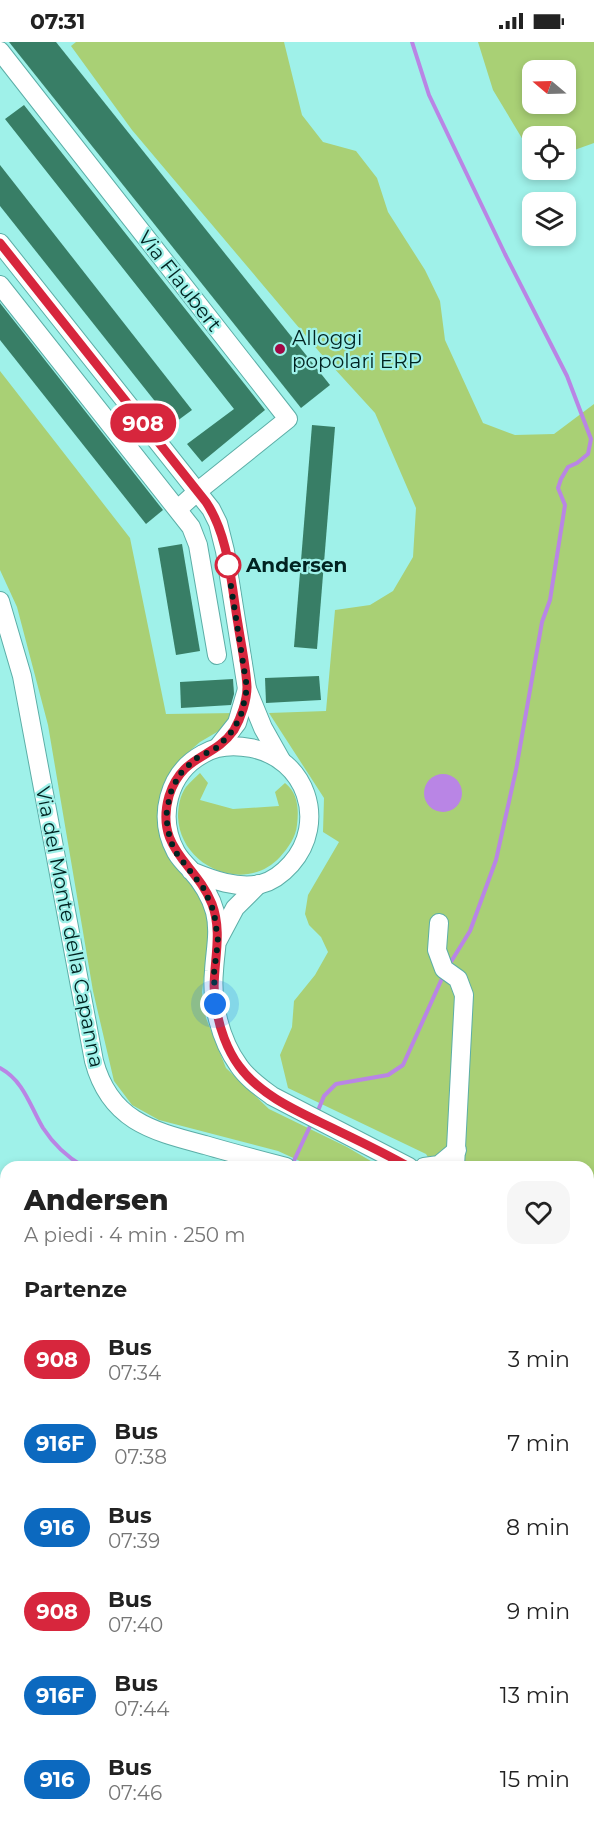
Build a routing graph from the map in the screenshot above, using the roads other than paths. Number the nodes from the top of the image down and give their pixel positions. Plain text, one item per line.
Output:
1 (0, 51) edge
2 (0, 243) edge
3 (0, 285) edge
4 (49, 305) junction
5 (29, 321) junction
6 (198, 491) junction
7 (178, 509) junction
8 (0, 601) edge
9 (217, 655) dead end
10 (247, 688) junction
11 (218, 747) junction
12 (281, 760) junction
13 (191, 871) junction
14 (259, 884) junction
15 (439, 923) dead end
16 (218, 941) junction
17 (456, 1159) edge
18 (263, 1161) edge
19 (397, 1161) edge

1 - 6 street, Via Flaubert
2 - 4 street
3 - 5 street
4 - 5 street
4 - 6 street
5 - 7 street
6 - 7 street
6 - 10 street
7 - 9 street
8 - 18 street, Via del Monte della Capanna
10 - 11 street
10 - 12 street
11 - 12 street
11 - 13 street
12 - 14 street
13 - 14 street
13 - 16 street
14 - 16 street
15 - 17 street
16 - 19 street

